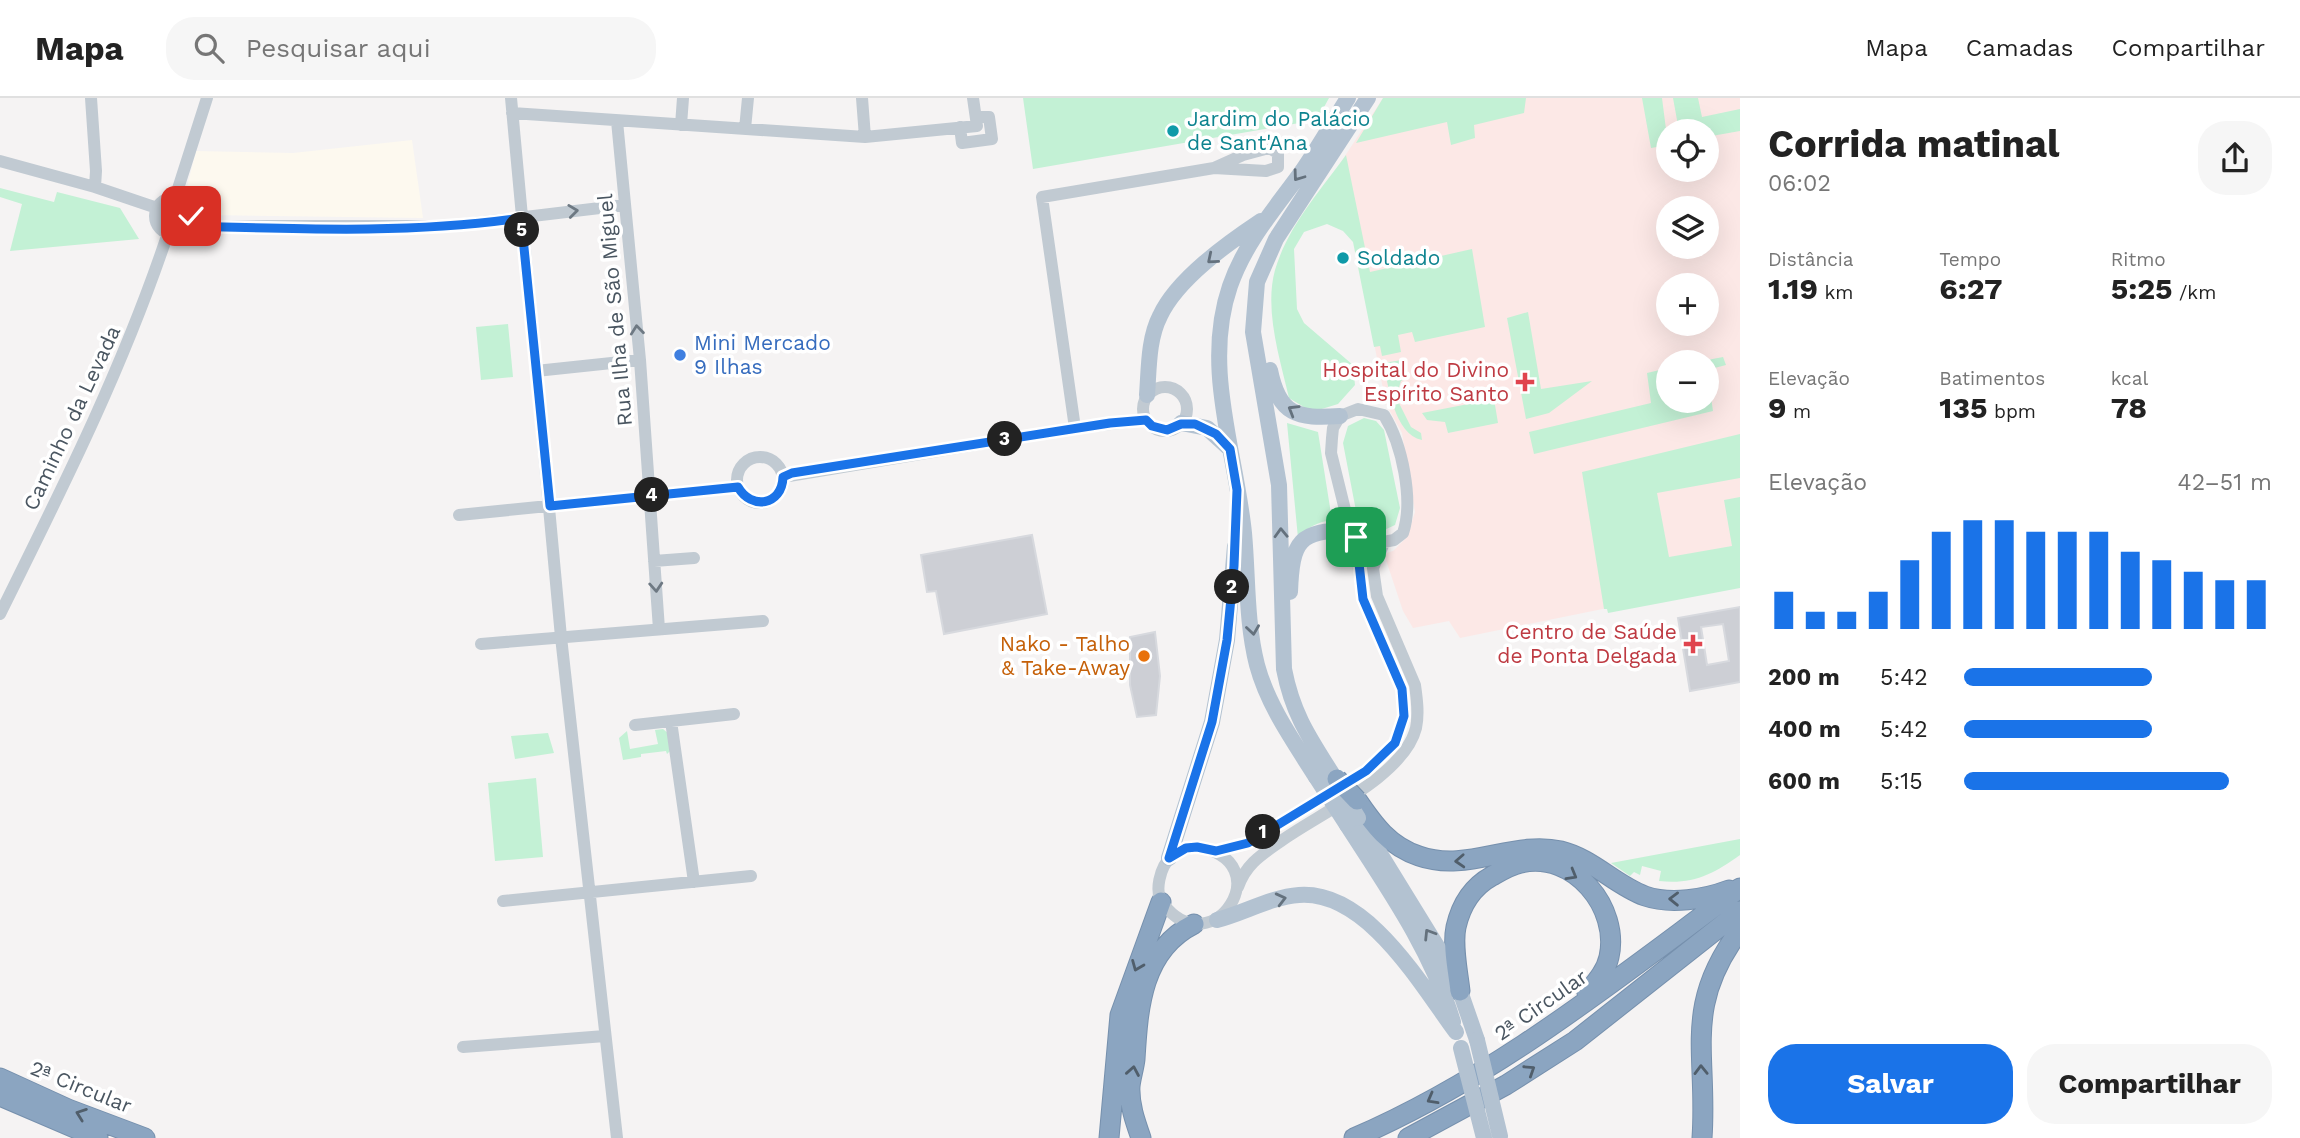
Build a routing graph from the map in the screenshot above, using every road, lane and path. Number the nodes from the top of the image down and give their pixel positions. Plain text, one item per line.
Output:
1 (91, 98) edge
2 (207, 98) edge
3 (511, 98) edge
4 (684, 98) edge
5 (748, 98) edge
6 (862, 98) edge
7 (974, 98) edge
8 (1348, 98) edge
9 (1368, 98) edge
10 (512, 113) junction
11 (617, 121) junction
12 (976, 121) junction
13 (681, 125) junction
14 (960, 127) junction
15 (745, 129) junction
16 (865, 137) junction
17 (0, 161) edge
18 (1214, 168) dead end
19 (95, 187) junction
20 (175, 198) junction
21 (625, 205) junction
22 (157, 208) junction
23 (1266, 217) junction
24 (521, 218) junction
25 (188, 226) junction
26 (167, 233) junction
27 (1257, 282) junction
28 (640, 360) junction
29 (536, 372) junction
30 (1146, 399) junction
31 (1340, 416) junction
32 (1146, 420) junction
33 (1110, 423) junction
34 (1181, 424) junction
35 (1075, 428) junction
36 (1230, 449) junction
37 (783, 477) junction
38 (738, 487) junction
39 (1237, 490) junction
40 (650, 495) junction
41 (550, 506) junction
42 (459, 515) dead end
43 (1352, 533) junction
44 (1384, 543) junction
45 (694, 558) dead end
46 (654, 561) junction
47 (0, 614) edge
48 (763, 621) dead end
49 (1282, 626) junction
50 (659, 629) junction
51 (561, 637) junction
52 (481, 643) dead end
53 (734, 714) dead end
54 (671, 721) junction
55 (635, 725) dead end
56 (1330, 777) junction
57 (1354, 814) junction
58 (1216, 851) junction
59 (1169, 858) junction
60 (751, 876) dead end
61 (694, 882) junction
62 (1238, 887) junction
63 (1740, 887) edge
64 (589, 892) junction
65 (503, 901) dead end
66 (1161, 902) junction
67 (1740, 911) edge
68 (1217, 920) junction
69 (1194, 924) junction
70 (1740, 930) edge
71 (1460, 991) junction
72 (1553, 1026) junction
73 (605, 1036) junction
74 (1458, 1040) junction
75 (463, 1047) dead end
76 (0, 1078) edge
77 (0, 1096) edge
78 (1495, 1137) edge
79 (98, 1138) edge
80 (145, 1138) edge
81 (617, 1138) edge
82 (1109, 1138) edge
83 (1141, 1138) edge
84 (1354, 1138) edge
85 (1408, 1138) edge
86 (1702, 1138) edge

1 - 19 street
2 - 20 street
3 - 10 street
4 - 13 street
5 - 15 street
6 - 16 street
7 - 12 street
8 -> 23 main road
9 - 27 main road
10 - 11 street
10 - 24 street
11 - 13 street
11 - 21 street, Rua Ilha de São Miguel
12 - 14 street
12 - 14 street
13 - 15 street
14 - 16 street
15 - 16 street
17 - 19 street
18 - 35 street
19 - 22 street
20 - 22 street
20 - 25 street
24 -> 21 street
28 -> 21 street, Rua Ilha de São Miguel
22 - 26 street
23 -> 30 main road
23 - 36 main road
24 - 25 street
24 - 29 street
25 - 26 street
26 - 47 street, Caminho da Levada
31 -> 27 main road
49 -> 27 main road
28 - 29 street
28 - 40 street, Rua Ilha de São Miguel
29 - 41 street
30 - 32 street
30 - 33 street
30 - 34 street
31 - 43 street
31 - 44 street
32 - 33 street
32 - 34 street
33 - 35 street
34 - 36 main road
35 - 37 street
36 - 39 main road
37 - 38 street
37 - 38 street
38 - 40 street
39 -> 56 main road
39 - 59 main road
40 - 41 street
40 - 46 street, Rua Ilha de São Miguel
41 - 42 street
41 - 51 street
43 - 44 street
43 - 49 main road
43 - 58 street
44 - 62 street
45 - 46 street
46 -> 50 street, Rua Ilha de São Miguel
48 - 50 street
49 - 56 main road
50 - 51 street
51 - 52 street
51 - 64 street
53 - 54 street
54 - 55 street
54 - 61 street
56 - 57 highway, bridge
56 - 57 main road, bridge
63 -> 57 highway
71 -> 57 main road
57 - 74 main road
58 - 59 street
58 - 62 street
59 - 66 street
60 - 61 street
61 - 64 street
62 - 68 street
63 - 72 highway, 2ª Circular
64 - 65 street
64 - 73 street
66 - 69 street
66 -> 82 highway
85 -> 67 highway
68 - 69 street
68 -> 74 main road
83 -> 69 highway
86 -> 70 highway
71 -> 72 highway
71 - 78 main road, bridge
72 -> 84 highway, 2ª Circular
73 - 75 street
73 - 81 street
74 - 78 main road, bridge
80 -> 76 highway, 2ª Circular
77 - 79 highway, 2ª Circular

